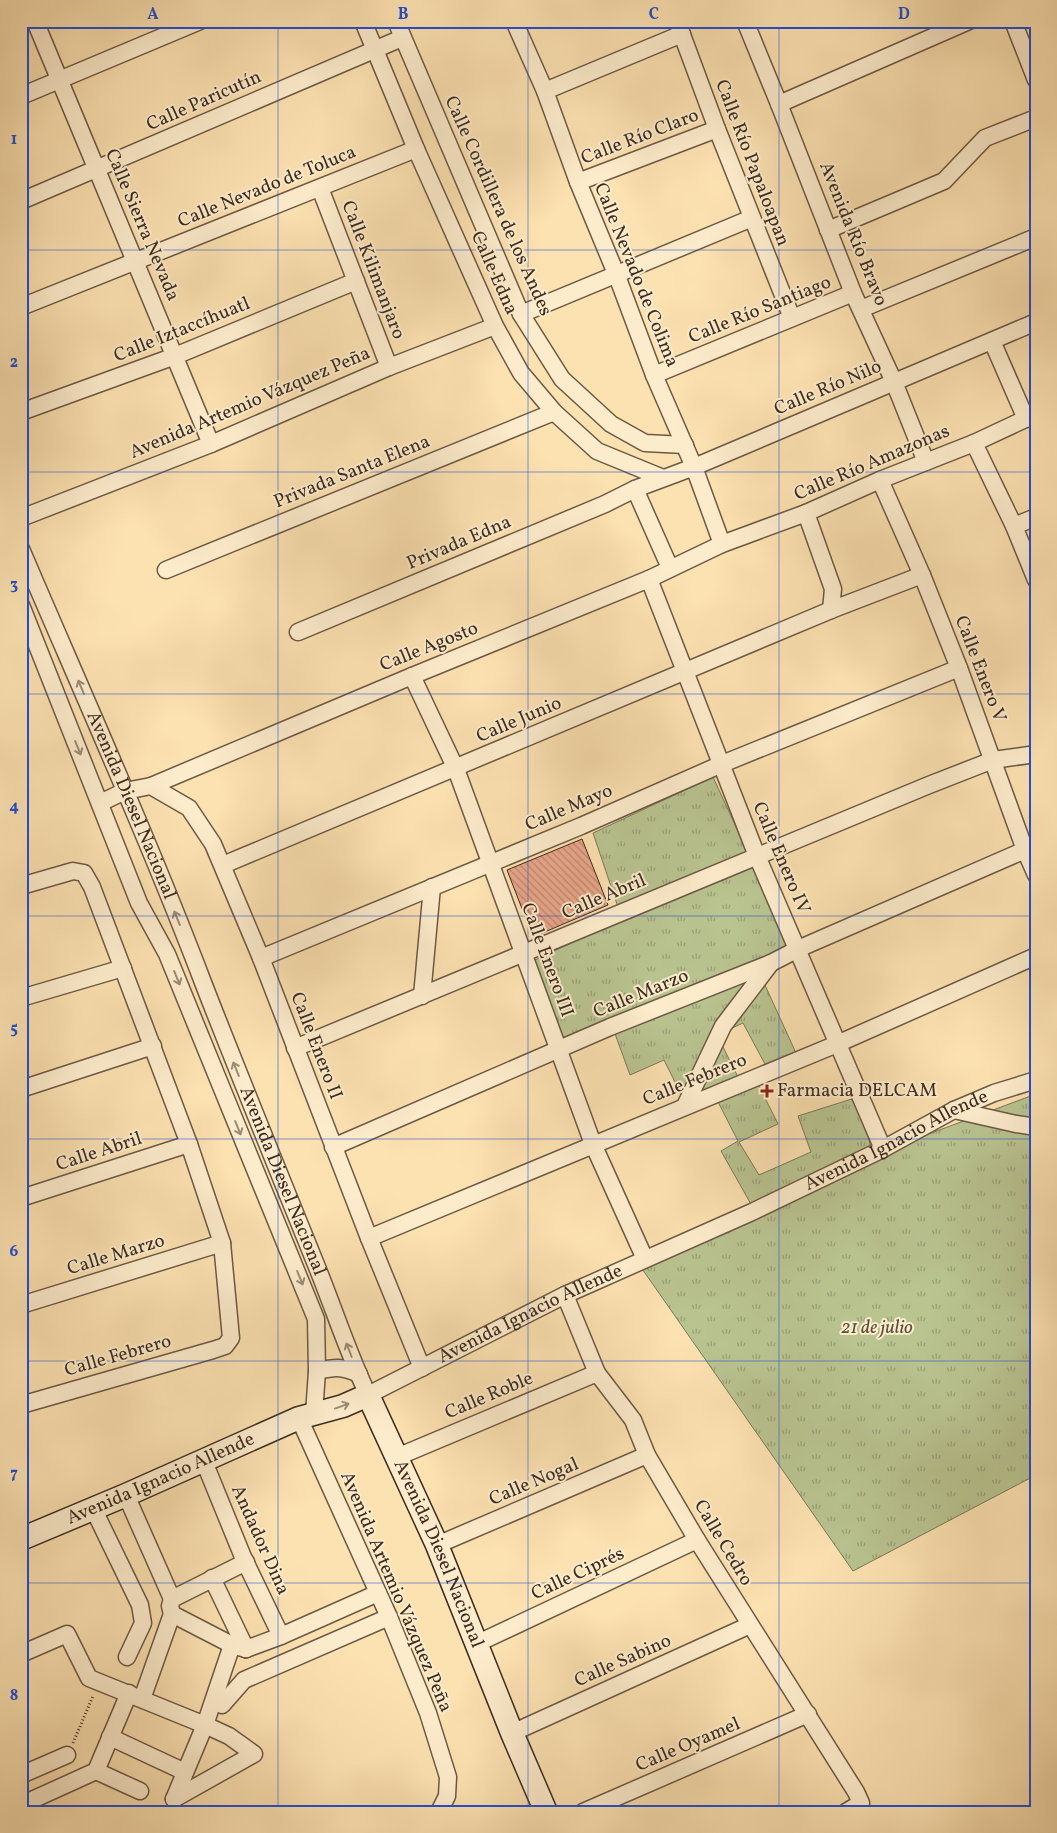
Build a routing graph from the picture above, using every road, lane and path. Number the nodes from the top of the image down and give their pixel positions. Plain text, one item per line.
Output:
1 (35, 21) edge
2 (200, 21) edge
3 (363, 21) edge
4 (396, 21) edge
5 (514, 21) edge
6 (745, 21) edge
7 (969, 21) edge
8 (1013, 21) edge
9 (680, 28) edge
10 (402, 38) junction
11 (374, 49) junction
12 (59, 80) junction
13 (1036, 80) edge
14 (545, 91) junction
15 (21, 96) edge
16 (780, 104) junction
17 (1036, 118) edge
18 (717, 129) junction
19 (416, 149) junction
20 (97, 170) junction
21 (578, 182) junction
22 (320, 188) junction
23 (21, 201) edge
24 (752, 218) junction
25 (828, 230) junction
26 (1036, 237) edge
27 (135, 262) junction
28 (617, 276) junction
29 (356, 280) junction
30 (853, 293) junction
31 (21, 307) edge
32 (861, 308) junction
33 (521, 314) junction
34 (792, 318) junction
35 (1036, 322) edge
36 (495, 326) junction
37 (992, 341) junction
38 (175, 356) junction
39 (389, 367) junction
40 (654, 375) junction
41 (894, 382) junction
42 (21, 412) edge
43 (554, 412) junction
44 (1031, 417) edge
45 (974, 443) junction
46 (212, 444) junction
47 (685, 445) junction
48 (926, 462) junction
49 (694, 467) junction
50 (663, 478) junction
51 (880, 480) junction
52 (635, 489) junction
53 (806, 513) junction
54 (1036, 517) edge
55 (21, 518) edge
56 (1014, 526) junction
57 (722, 544) junction
58 (21, 549) edge
59 (670, 568) junction
60 (166, 570) dead end
61 (922, 575) junction
62 (648, 579) junction
63 (1036, 580) edge
64 (21, 605) edge
65 (831, 610) junction
66 (298, 632) dead end
67 (959, 668) junction
68 (686, 672) junction
69 (412, 676) junction
70 (1036, 754) edge
71 (993, 760) junction
72 (722, 764) junction
73 (456, 768) junction
74 (150, 786) junction
75 (125, 791) junction
76 (100, 803) junction
77 (1025, 850) junction
78 (757, 856) junction
79 (491, 863) junction
80 (223, 865) junction
81 (1036, 875) edge
82 (21, 886) edge
83 (432, 888) junction
84 (798, 949) junction
85 (523, 953) junction
86 (1036, 956) edge
87 (260, 958) junction
88 (771, 963) junction
89 (123, 968) junction
90 (422, 996) junction
91 (21, 998) edge
92 (837, 1044) junction
93 (153, 1046) junction
94 (295, 1048) junction
95 (559, 1051) junction
96 (1036, 1080) edge
97 (21, 1090) edge
98 (685, 1106) junction
99 (954, 1110) junction
100 (1036, 1127) edge
101 (189, 1144) junction
102 (593, 1144) junction
103 (333, 1147) junction
104 (883, 1149) junction
105 (21, 1198) edge
106 (369, 1238) junction
107 (222, 1243) junction
108 (645, 1259) junction
109 (565, 1295) junction
110 (21, 1305) edge
111 (422, 1368) junction
112 (317, 1371) junction
113 (597, 1373) junction
114 (359, 1374) junction
115 (368, 1394) junction
116 (21, 1404) edge
117 (307, 1416) junction
118 (647, 1455) junction
119 (397, 1457) junction
120 (203, 1459) junction
121 (126, 1495) junction
122 (93, 1508) junction
123 (21, 1539) edge
124 (697, 1540) junction
125 (437, 1545) junction
126 (246, 1562) junction
127 (212, 1578) junction
128 (378, 1593) junction
129 (171, 1601) junction
130 (389, 1617) junction
131 (750, 1625) junction
132 (281, 1636) junction
133 (476, 1644) junction
134 (239, 1647) junction
135 (21, 1654) edge
136 (127, 1657) dead end
137 (94, 1680) junction
138 (135, 1696) junction
139 (222, 1705) dead end
140 (808, 1714) junction
141 (204, 1725) junction
142 (512, 1733) junction
143 (110, 1737) junction
144 (67, 1755) joint
145 (96, 1771) junction
146 (185, 1772) junction
147 (21, 1775) edge
148 (140, 1791) dead end
149 (21, 1804) edge
150 (178, 1805) edge
151 (439, 1812) edge
152 (546, 1812) edge
153 (583, 1812) edge
154 (846, 1812) edge

1 - 12 street, Calle Sierra Nevada
2 - 12 street
3 - 11 street, Calle Edna
4 - 10 street, Calle Cordillera de los Andes
5 - 14 street, Calle Nevado de Colima
6 - 16 street, Avenida Río Bravo
7 - 16 street
8 - 13 street
9 - 14 street
9 - 18 street, Calle Río Papaloapan
10 - 11 street, Calle Paricutín
10 - 33 street, Calle Cordillera de los Andes
11 - 19 street, Calle Edna
11 - 20 street, Calle Paricutín
12 - 15 street
12 - 20 street, Calle Sierra Nevada
14 - 21 street, Calle Nevado de Colima
16 - 25 street, Avenida Río Bravo
17 - 25 street
18 - 21 street, Calle Río Claro
18 - 24 street, Calle Río Papaloapan
19 - 22 street, Calle Nevado de Toluca
19 - 36 street, Calle Edna
20 - 23 street, Calle Paricutín
20 - 27 street, Calle Sierra Nevada
21 - 28 street, Calle Nevado de Colima
22 - 27 street, Calle Nevado de Toluca
22 - 29 street, Calle Kilimanjaro
24 - 28 street
24 - 34 street, Calle Río Papaloapan
25 - 30 street, Avenida Río Bravo
26 - 32 street
27 - 31 street, Calle Nevado de Toluca
27 - 38 street, Calle Sierra Nevada
28 - 33 street
28 - 40 street, Calle Nevado de Colima
29 - 38 street, Calle Iztaccíhuatl
29 - 39 street, Calle Kilimanjaro
30 - 32 street, Avenida Río Bravo
30 - 34 street, Calle Río Santiago
32 - 41 street, Avenida Río Bravo
33 - 47 street, Calle Cordillera de los Andes
34 - 40 street, Calle Río Santiago
35 - 37 street, Calle Río Nilo
36 - 39 street, Avenida Artemio Vázquez Peña
36 - 43 street, Calle Edna
37 - 41 street, Calle Río Nilo
37 - 44 street
38 - 42 street, Calle Iztaccíhuatl
38 - 46 street, Calle Sierra Nevada
39 - 46 street, Avenida Artemio Vázquez Peña
40 - 47 street, Calle Nevado de Colima
41 - 48 street, Avenida Río Bravo
41 - 49 street, Calle Río Nilo
43 - 50 street, Calle Edna
43 - 60 street, Privada Santa Elena
44 - 45 street, Calle Río Amazonas
45 - 48 street, Calle Río Amazonas
45 - 56 street
46 - 55 street, Avenida Artemio Vázquez Peña
47 - 49 street, Calle Nevado de Colima
48 - 51 street, Calle Río Amazonas
49 - 50 street, Calle Río Nilo
49 - 57 street, Calle Nevado de Colima
50 - 52 street, Calle Río Nilo
51 - 53 street, Calle Río Amazonas
51 - 61 street, Calle Enero V
52 - 59 street
52 - 66 street, Privada Edna
53 - 57 street, Calle Río Amazonas
53 - 65 street
54 - 56 street
56 - 63 street
57 - 59 street, Calle Agosto
75 -> 58 street, Avenida Diesel Nacional
59 - 62 street, Calle Agosto
61 - 65 street, Calle Junio
61 - 67 street, Calle Enero V
62 - 68 street, Calle Enero IV
62 - 69 street, Calle Agosto
64 -> 76 street, Avenida Artemio Vázquez Peña
65 - 68 street, Calle Junio
67 - 71 street, Calle Enero V
67 - 72 street, Calle Mayo
68 - 72 street, Calle Enero IV
68 - 73 street, Calle Junio
69 - 73 street, Calle Enero III
69 - 74 street, Calle Agosto
70 - 71 street, Calle Abril
71 - 77 street, Calle Enero V
71 - 78 street, Calle Abril
72 - 78 street, Calle Enero IV
72 - 79 street, Calle Mayo
73 - 79 street, Calle Enero III
73 - 80 street, Calle Junio
74 - 75 street
74 - 80 street, Calle Enero II
75 - 76 street
114 -> 75 street, Avenida Diesel Nacional
76 -> 112 street, Avenida Artemio Vázquez Peña
77 - 81 street, Calle Enero V
77 - 84 street, Calle Marzo
78 - 84 street, Calle Enero IV
78 - 85 street, Calle Abril
79 - 83 street, Calle Mayo
79 - 85 street, Calle Enero III
80 - 87 street, Calle Enero II
82 - 89 street
83 - 87 street, Calle Mayo
83 - 90 street
84 - 88 street, Calle Marzo
84 - 92 street, Calle Enero IV
85 - 90 street, Calle Abril
85 - 95 street, Calle Enero III
86 - 92 street, Calle Febrero
87 - 94 street, Calle Enero II
88 - 95 street, Calle Marzo
88 - 98 street
89 - 91 street
89 - 93 street
90 - 94 street, Calle Abril
92 - 98 street, Calle Febrero
92 - 104 street, Calle Enero IV
93 - 97 street
93 - 101 street
94 - 103 street, Calle Enero II
95 - 102 street, Calle Enero III
95 - 103 street, Calle Marzo
96 - 99 street, Avenida Ignacio Allende
98 - 102 street, Calle Febrero
99 - 100 street
99 - 104 street, Avenida Ignacio Allende
101 - 105 street, Calle Abril
101 - 107 street
102 - 106 street, Calle Febrero
102 - 108 street, Calle Enero III
103 - 106 street, Calle Enero II
104 - 108 street, Avenida Ignacio Allende
106 - 111 street, Calle Enero II
107 - 110 street, Calle Marzo
107 - 116 street, Calle Febrero
108 - 109 street, Avenida Ignacio Allende
109 - 111 street, Avenida Ignacio Allende
109 - 113 street, Calle Cedro
111 - 115 street, Avenida Ignacio Allende
112 - 114 street
112 - 117 street, Avenida Artemio Vázquez Peña
113 - 118 street, Calle Cedro
113 - 119 street, Calle Roble
114 - 115 street, Avenida Diesel Nacional
117 -> 115 street, Avenida Ignacio Allende
115 - 119 street, Avenida Diesel Nacional
117 - 120 street, Avenida Ignacio Allende
117 - 128 street, Avenida Artemio Vázquez Peña
118 - 124 street, Calle Cedro
118 - 125 street, Calle Nogal
119 - 125 street, Avenida Diesel Nacional
120 - 121 street, Avenida Ignacio Allende
120 - 126 street, Andador Dina
121 - 122 street, Avenida Ignacio Allende
121 - 129 street
122 - 123 street, Avenida Ignacio Allende
122 - 136 street
124 - 131 street, Calle Cedro
124 - 133 street, Calle Ciprés
125 - 133 street, Avenida Diesel Nacional
126 - 127 street
126 - 132 street, Andador Dina
127 - 129 street
127 - 134 street
128 - 130 street, Avenida Artemio Vázquez Peña
128 - 132 street
129 - 134 street
129 - 138 street
130 - 139 street
130 - 151 street, Avenida Artemio Vázquez Peña
131 - 140 street, Calle Cedro
131 - 142 street, Calle Sabino
132 - 134 street
133 - 142 street, Avenida Diesel Nacional
134 - 141 street
135 - 137 street
137 - 138 street
137 - 144 path
138 - 141 street
138 - 143 street
140 - 153 street, Calle Oyamel
140 - 154 street, Calle Cedro
141 - 146 street
141 - 150 street
142 - 152 street, Avenida Diesel Nacional
143 - 145 street
143 - 146 street
144 - 147 street
145 - 148 street
145 - 149 street
146 - 150 street

